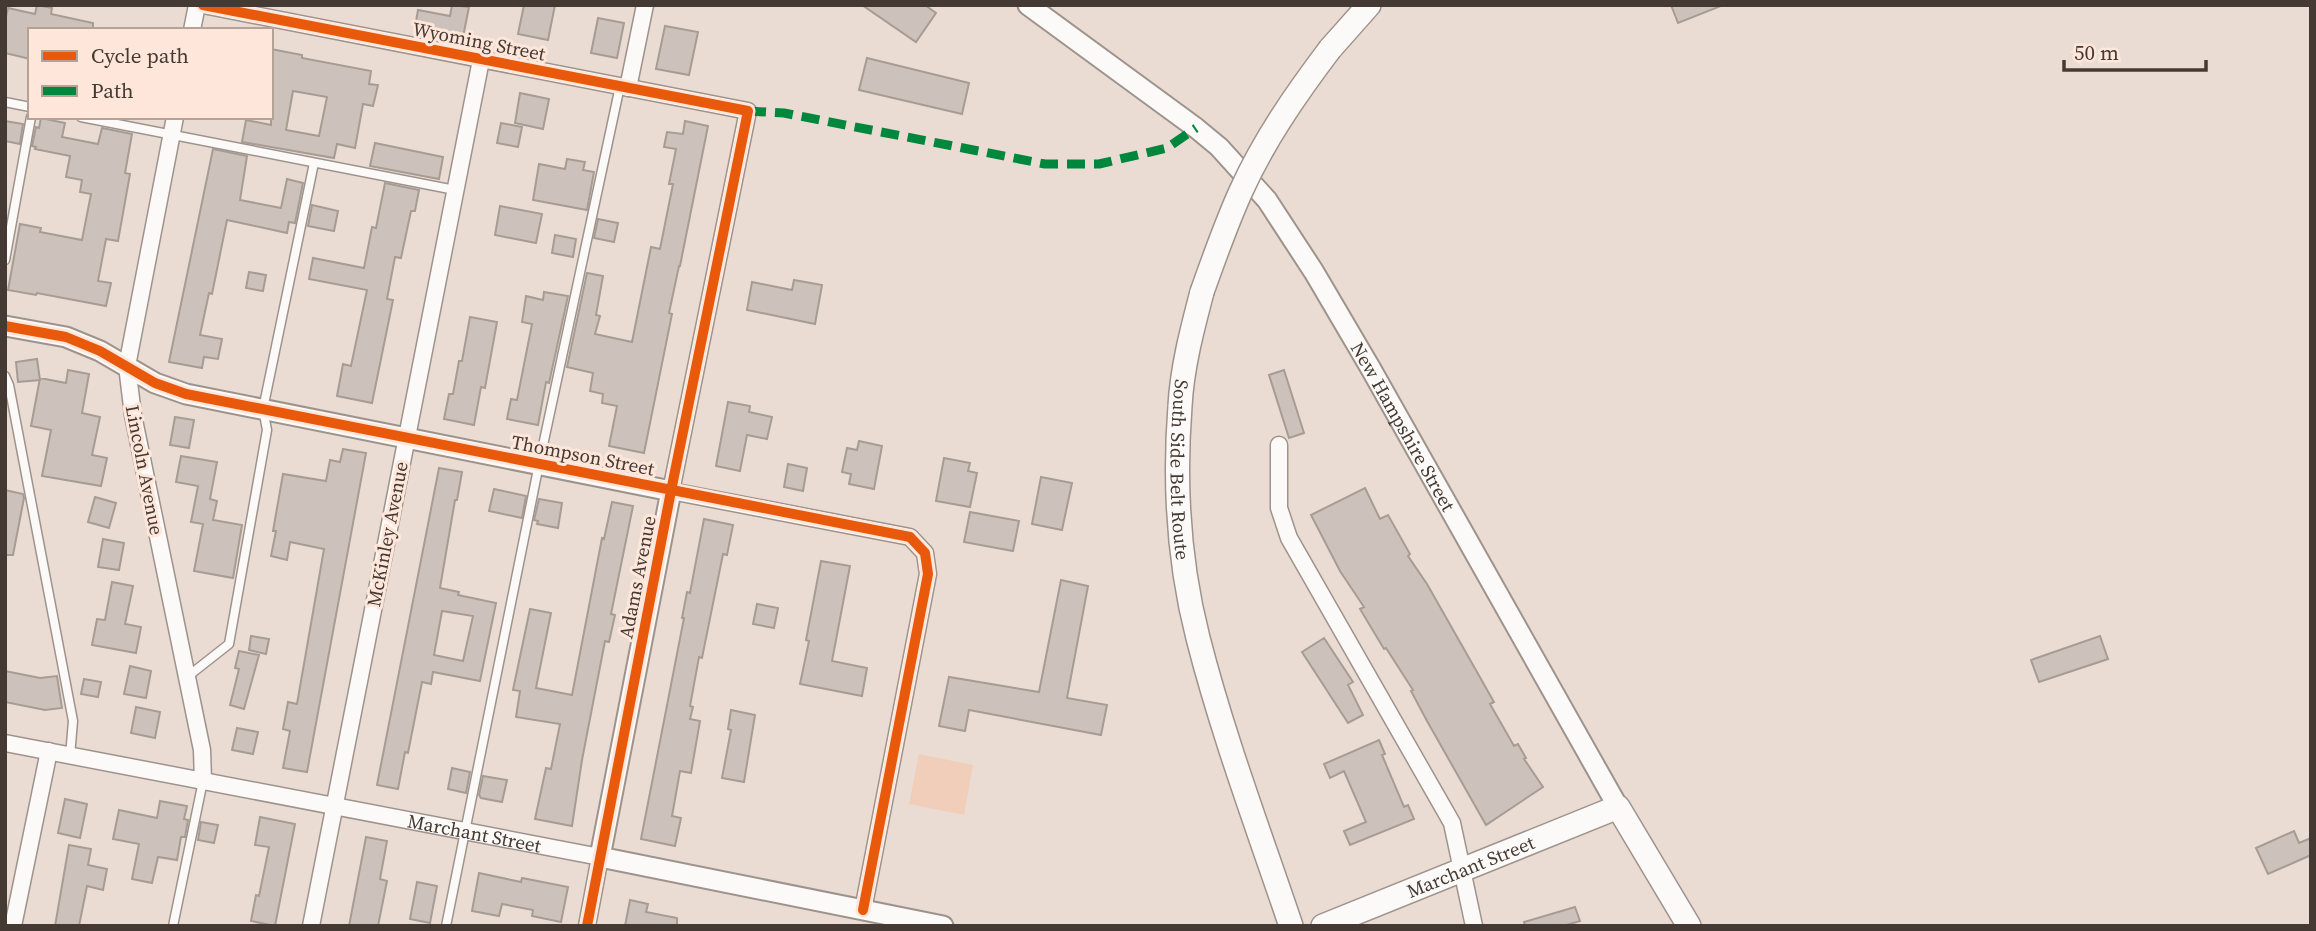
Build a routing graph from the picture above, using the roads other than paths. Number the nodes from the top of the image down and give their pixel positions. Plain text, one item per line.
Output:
1 (197, 5) edge
2 (203, 5) edge
3 (645, 5) edge
4 (1028, 5) edge
5 (1369, 5) edge
6 (192, 28) edge
7 (481, 60) junction
8 (624, 87) junction
9 (5, 102) edge
10 (28, 107) edge
11 (748, 111) joint
12 (31, 119) edge
13 (91, 119) edge
14 (175, 119) edge
15 (172, 135) junction
16 (314, 163) junction
17 (455, 190) junction
18 (5, 260) edge
19 (5, 326) edge
20 (127, 366) junction
21 (5, 376) edge
22 (263, 410) junction
23 (406, 438) junction
24 (1279, 445) dead end
25 (539, 464) junction
26 (671, 491) junction
27 (187, 677) junction
28 (5, 743) edge
29 (49, 751) junction
30 (70, 756) junction
31 (203, 781) junction
32 (335, 806) junction
33 (1618, 807) junction
34 (465, 831) junction
35 (600, 857) junction
36 (1462, 870) junction
37 (863, 910) junction
38 (13, 926) edge
39 (173, 926) edge
40 (311, 926) edge
41 (446, 926) edge
42 (587, 926) edge
43 (943, 926) edge
44 (1291, 926) edge
45 (1323, 926) edge
46 (1474, 926) edge
47 (1689, 926) edge

1 - 6 street
2 - 7 street, Wyoming Street
3 - 8 street
4 - 33 street, New Hampshire Street
5 - 44 main road, South Side Belt Route, bridge
7 - 8 street, Wyoming Street
7 - 17 street, McKinley Avenue
8 - 11 street, Wyoming Street
8 - 25 lane
9 - 10 lane
11 - 26 street, Adams Avenue
12 - 18 lane
13 - 15 lane
14 - 15 street, Lincoln Avenue
15 - 16 lane
15 - 20 street, Lincoln Avenue
16 - 17 lane
16 - 22 lane
17 - 23 street, McKinley Avenue
19 - 20 street, Thompson Street
20 - 22 street, Thompson Street
20 - 27 street, Lincoln Avenue
21 - 30 lane
22 - 23 street, Thompson Street
22 - 27 lane
23 - 25 street, Thompson Street
23 - 32 street, McKinley Avenue
24 - 36 street
25 - 26 street, Thompson Street
25 - 34 lane
26 - 35 street, Adams Avenue
26 - 37 street, Thompson Street
27 - 31 street, Lincoln Avenue
28 - 29 street, Marchant Street
29 - 30 street, Marchant Street
29 - 38 street
30 - 31 street, Marchant Street
31 - 32 street, Marchant Street
31 - 39 lane
32 - 34 street, Marchant Street
32 - 40 street, McKinley Avenue
33 - 36 main road, Marchant Street
33 - 47 main road, New Hampshire Street
34 - 35 street, Marchant Street
34 - 41 lane
35 - 37 street, Marchant Street
35 - 42 street, Adams Avenue
36 - 45 main road, Marchant Street
36 - 46 street
37 - 43 street, Marchant Street

